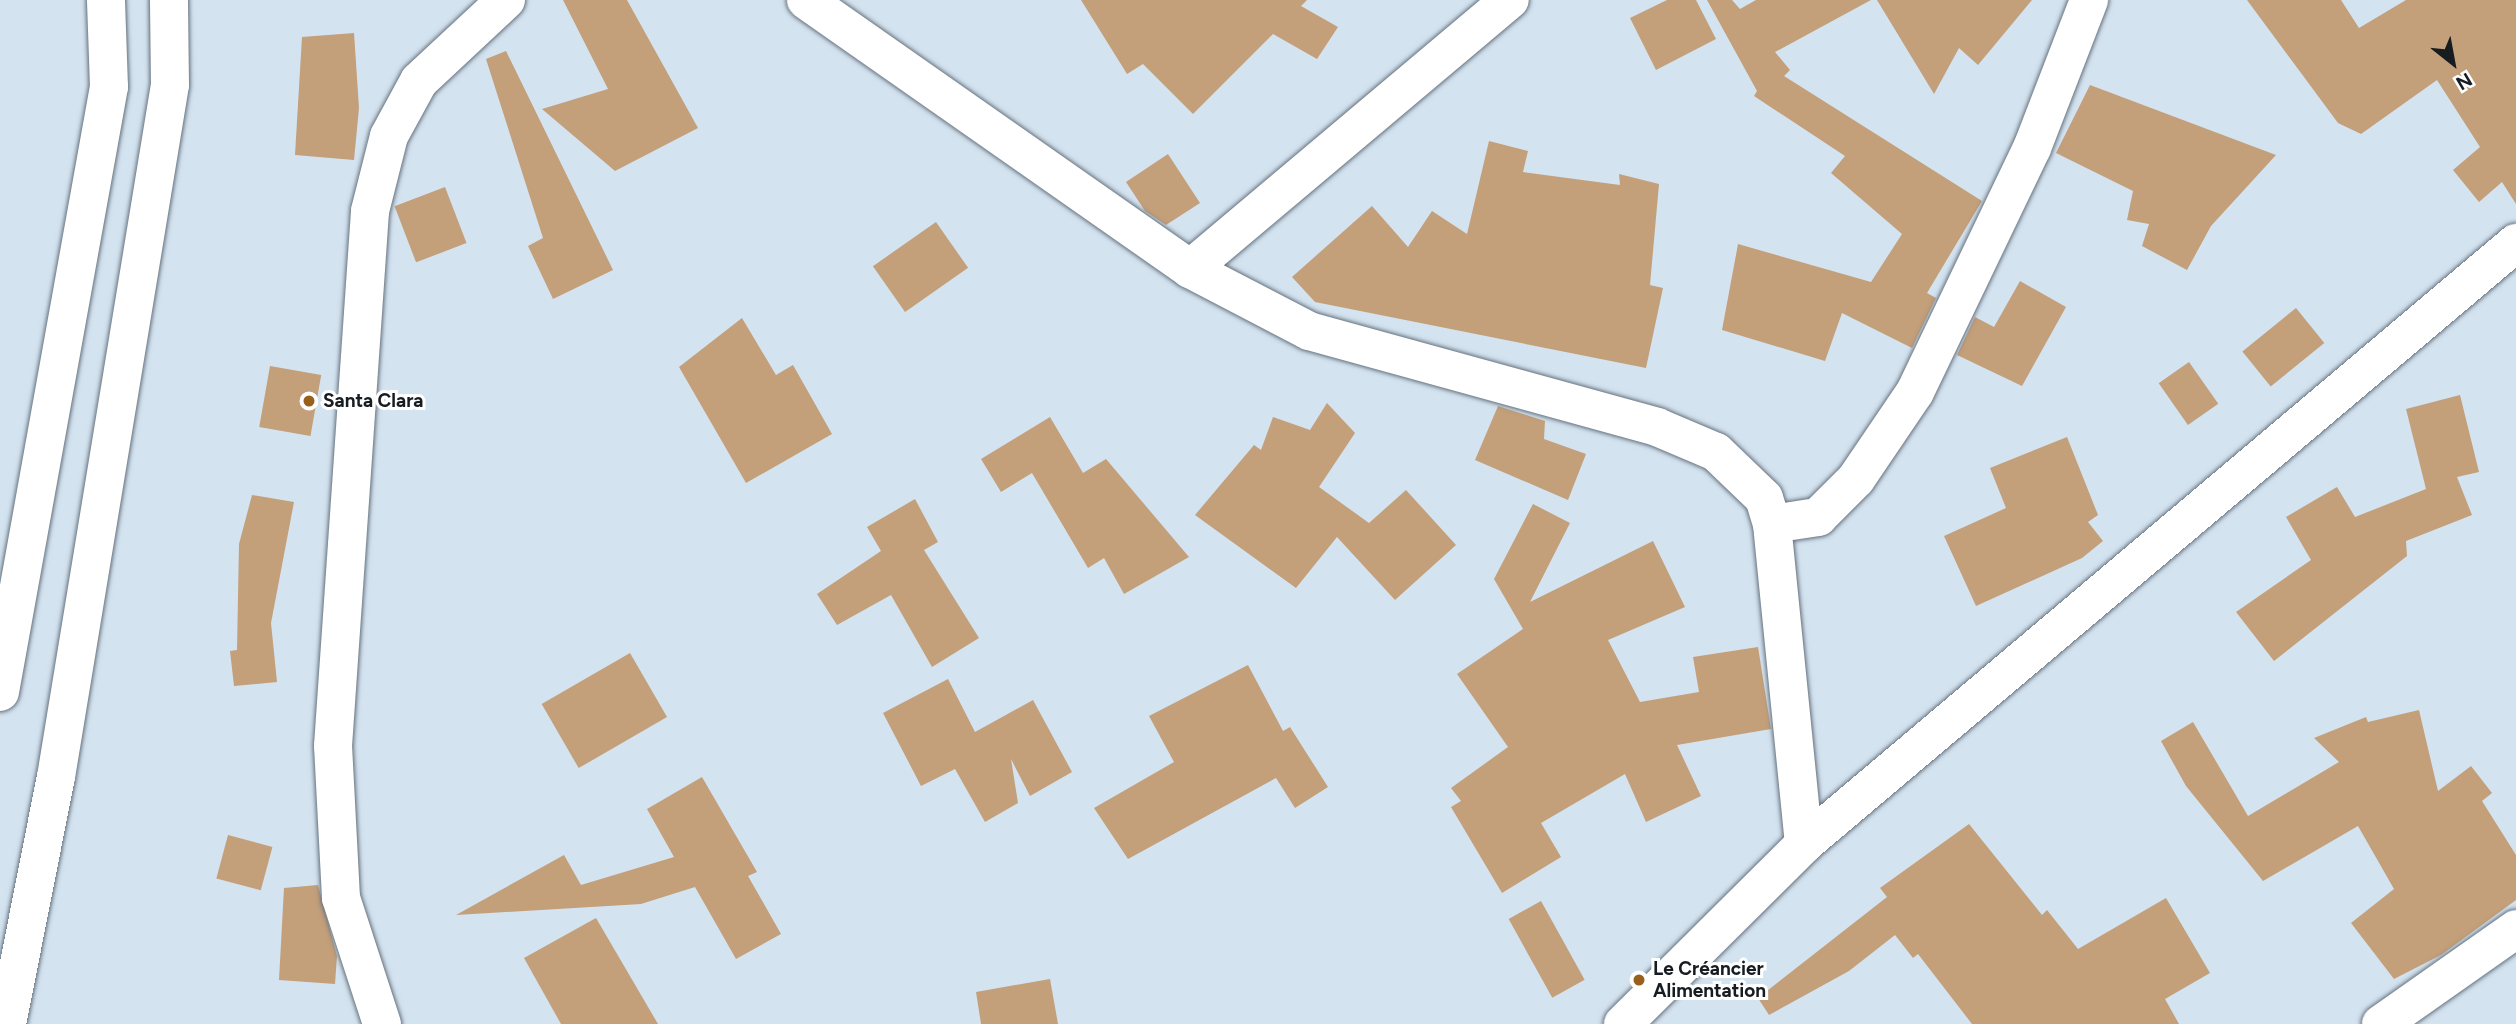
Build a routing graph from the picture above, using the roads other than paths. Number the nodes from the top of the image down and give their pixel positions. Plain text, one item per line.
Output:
1 (106, 0) edge
2 (169, 0) edge
3 (506, 0) edge
4 (806, 0) edge
5 (1510, 0) edge
6 (2089, 0) edge
7 (2516, 243) edge
8 (1190, 269) junction
9 (1772, 524) junction
10 (0, 692) edge
11 (1804, 844) junction
12 (2516, 929) edge
13 (7, 1024) edge
14 (382, 1024) edge
15 (1623, 1024) edge
16 (2381, 1024) edge

1 - 10 street
2 - 13 street
3 - 14 street
4 - 8 street
5 - 8 street
6 - 9 street
7 - 11 street
8 - 9 street
9 - 11 street
11 - 15 street
12 - 16 street

